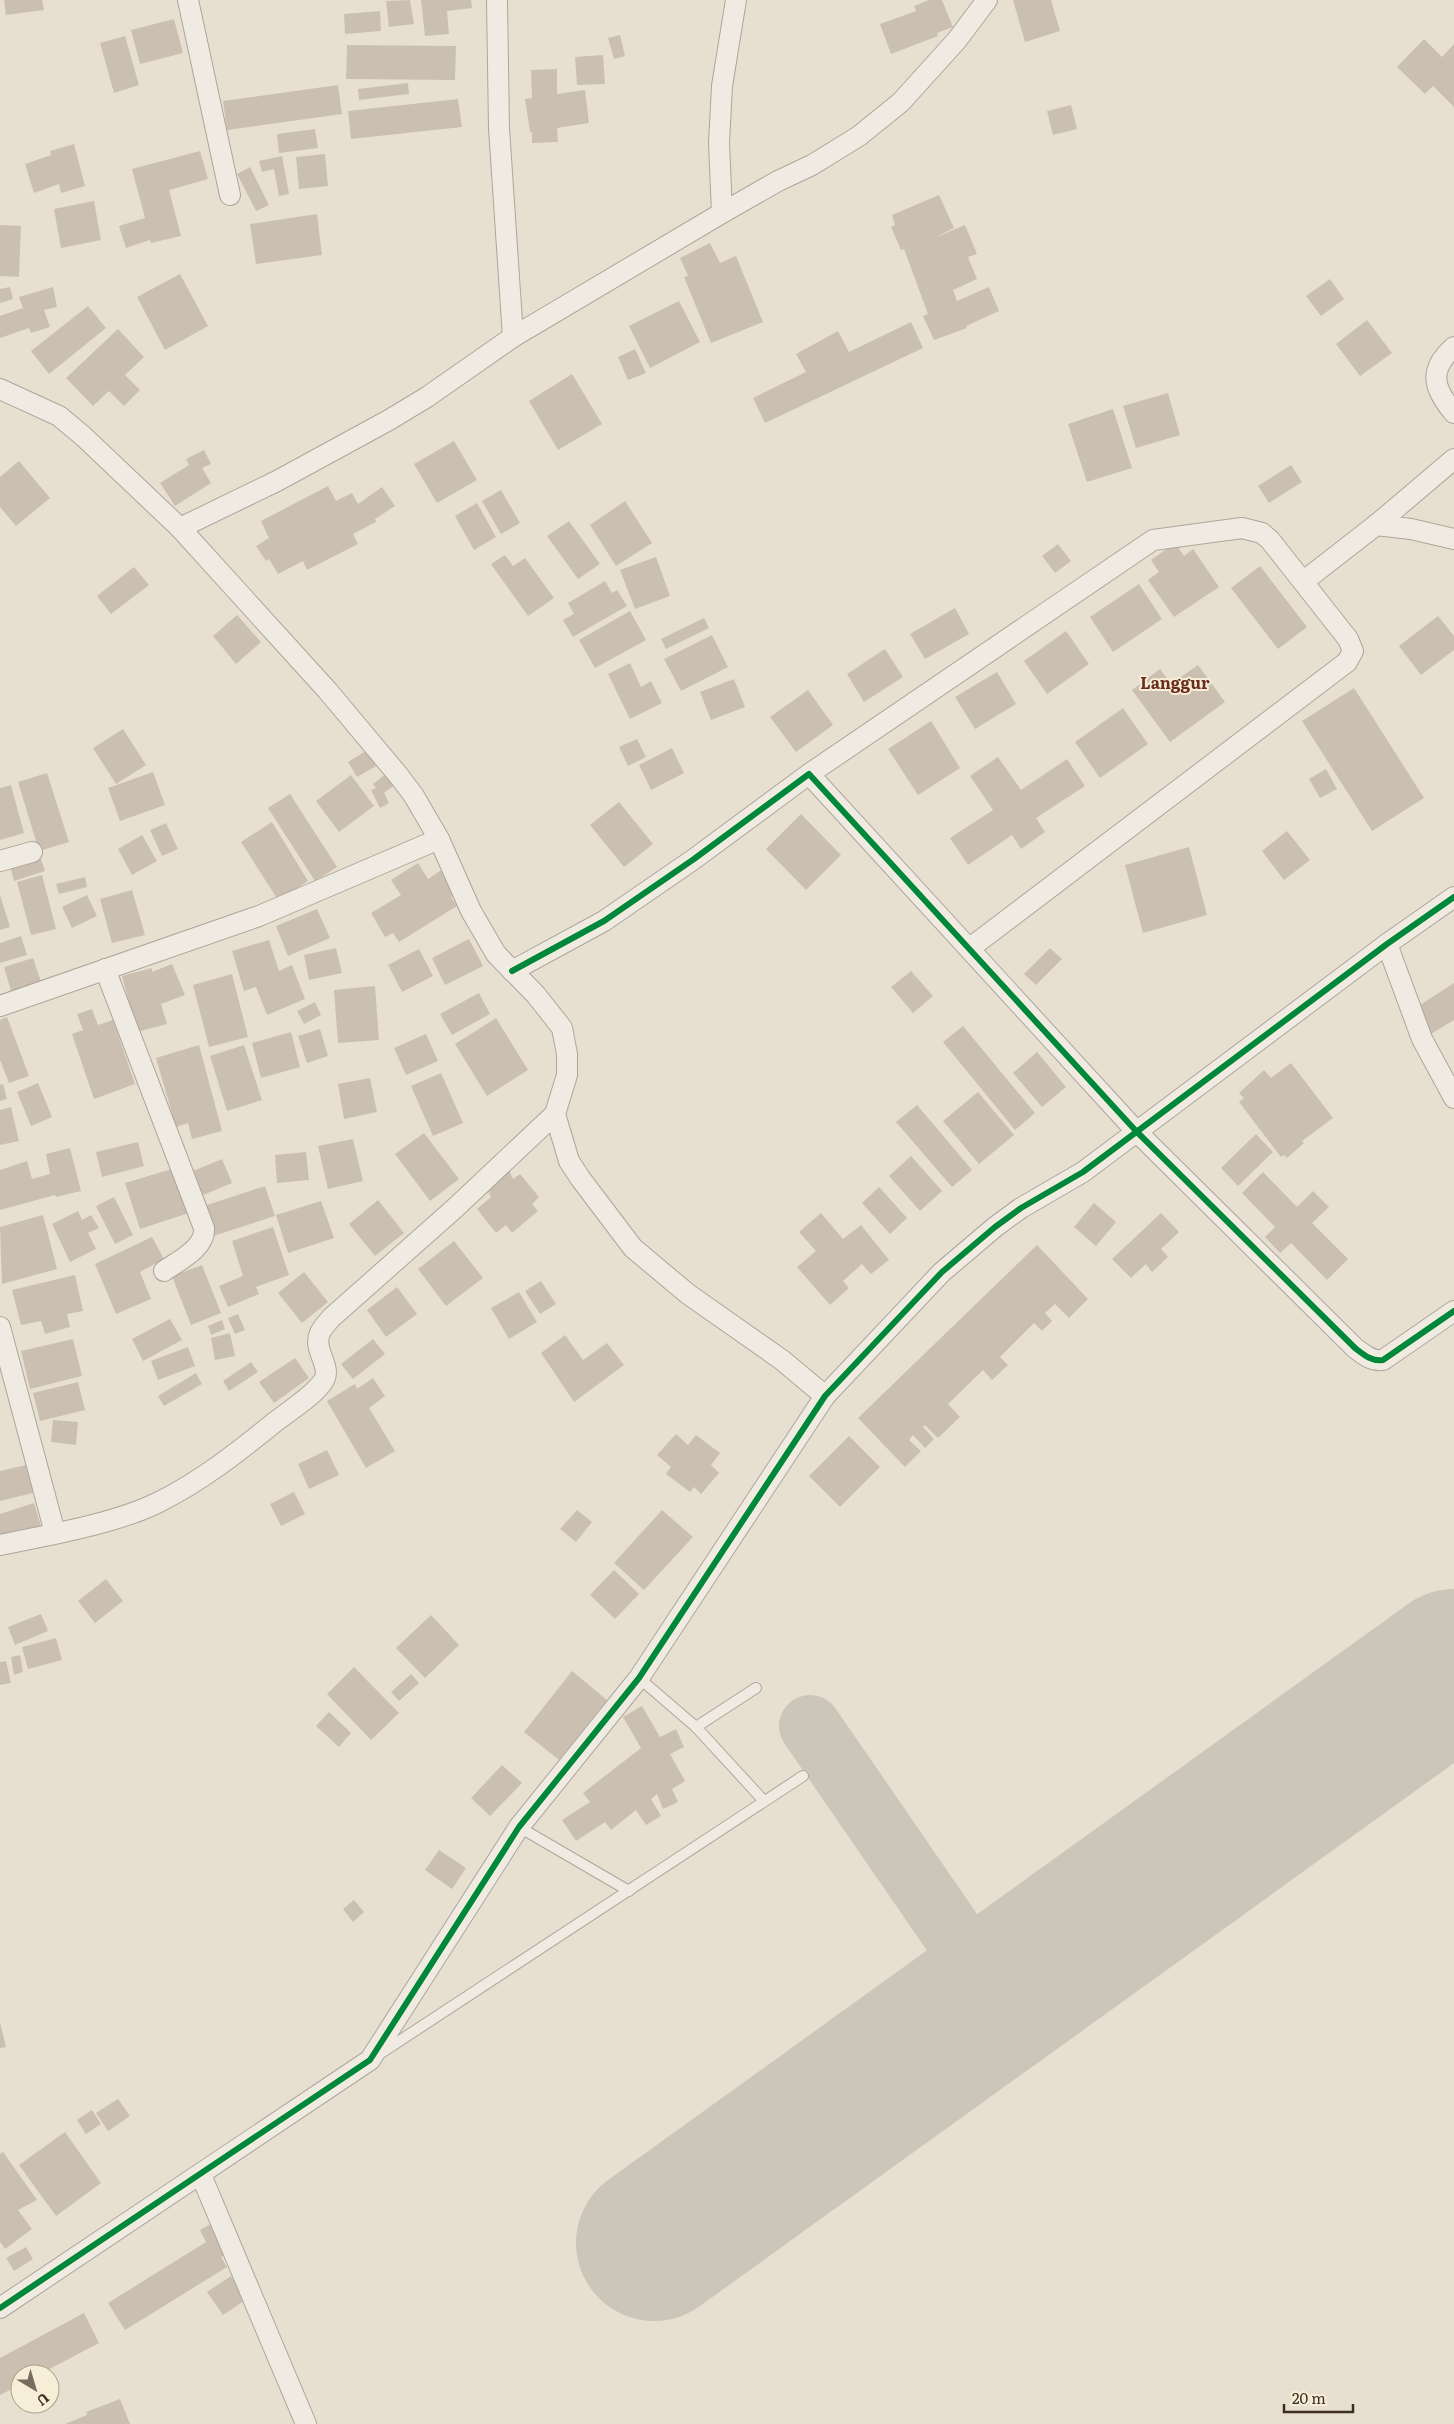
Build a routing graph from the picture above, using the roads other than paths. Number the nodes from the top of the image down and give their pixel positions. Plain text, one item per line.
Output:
1 (188, 0) edge
2 (497, 0) edge
3 (736, 0) edge
4 (987, 0) edge
5 (230, 195) dead end
6 (722, 213) junction
7 (513, 337) junction
8 (1454, 347) edge
9 (0, 389) edge
10 (1454, 413) edge
11 (1454, 459) edge
12 (1376, 525) junction
13 (180, 528) junction
14 (1454, 540) edge
15 (1304, 581) junction
16 (809, 774) junction
17 (438, 839) junction
18 (32, 852) dead end
19 (0, 861) edge
20 (1454, 897) edge
21 (1387, 944) junction
22 (970, 948) junction
23 (105, 968) junction
24 (512, 971) junction
25 (0, 1006) edge
26 (1454, 1098) edge
27 (555, 1114) junction
28 (1136, 1132) junction
29 (164, 1271) dead end
30 (1454, 1311) edge
31 (0, 1327) edge
32 (7, 1379) edge
33 (825, 1396) junction
34 (55, 1533) junction
35 (0, 1545) edge
36 (639, 1678) junction
37 (756, 1688) dead end
38 (696, 1727) junction
39 (803, 1776) dead end
40 (764, 1802) junction
41 (519, 1827) junction
42 (629, 1891) junction
43 (370, 2060) junction
44 (201, 2174) junction
45 (0, 2308) edge
46 (306, 2424) edge

1 - 5 street
2 - 7 street
3 - 6 street
4 - 6 street
6 - 7 street
7 - 13 street
8 - 10 street
9 - 13 street
11 - 12 street
12 - 14 street
12 - 15 street
13 - 17 street
15 - 16 street
15 - 22 street
16 - 22 street
16 - 24 street
17 - 23 street
17 - 24 street
18 - 19 street
20 - 21 street
21 - 26 street
21 - 28 street
22 - 28 street
23 - 25 street
23 - 29 street
24 - 27 street
27 - 33 street
27 - 34 street
28 - 30 street
28 - 33 street
31 - 32 street
32 - 34 street
33 - 36 street
34 - 35 street
36 - 38 lane
36 - 41 street
37 - 38 lane
38 - 40 lane
39 - 40 lane
40 - 42 lane
41 - 42 lane
41 - 43 street
42 - 43 lane
43 - 44 street
44 - 45 street
44 - 46 street

